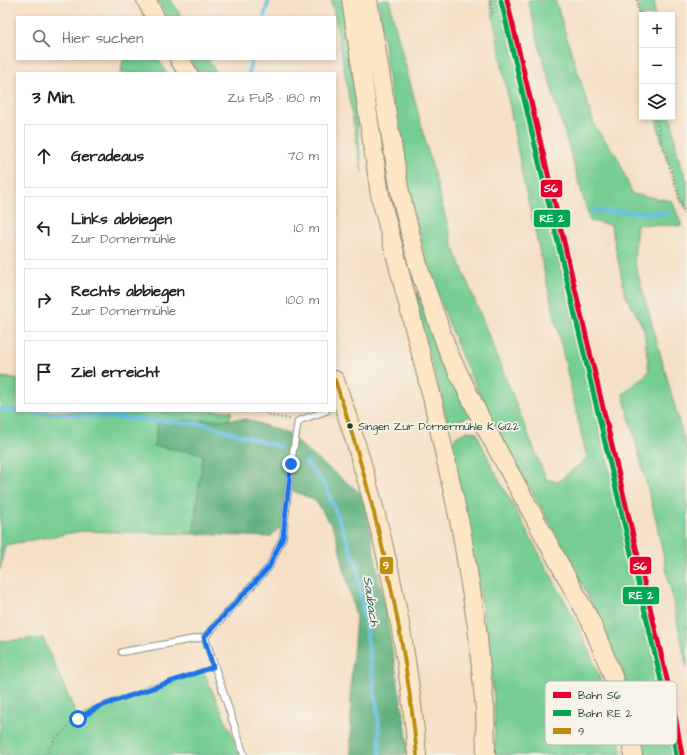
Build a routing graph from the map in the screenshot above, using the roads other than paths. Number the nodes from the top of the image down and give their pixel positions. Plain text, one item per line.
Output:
1 (146, 0) edge
2 (351, 0) edge
3 (368, 0) edge
4 (154, 16) edge
5 (180, 60) edge
6 (187, 72) edge
7 (336, 386) edge
8 (339, 406) edge
9 (323, 412) edge
10 (204, 637) junction
11 (122, 652) dead end
12 (614, 681) edge
13 (632, 745) edge
14 (244, 755) edge
15 (417, 755) edge
16 (486, 755) edge
17 (633, 755) edge

1 - 4 main road
2 - 16 main road
3 - 12 main road
5 - 6 main road
7 - 8 main road
8 - 15 main road
9 - 10 lane
10 - 11 lane
10 - 14 lane
13 - 17 main road

